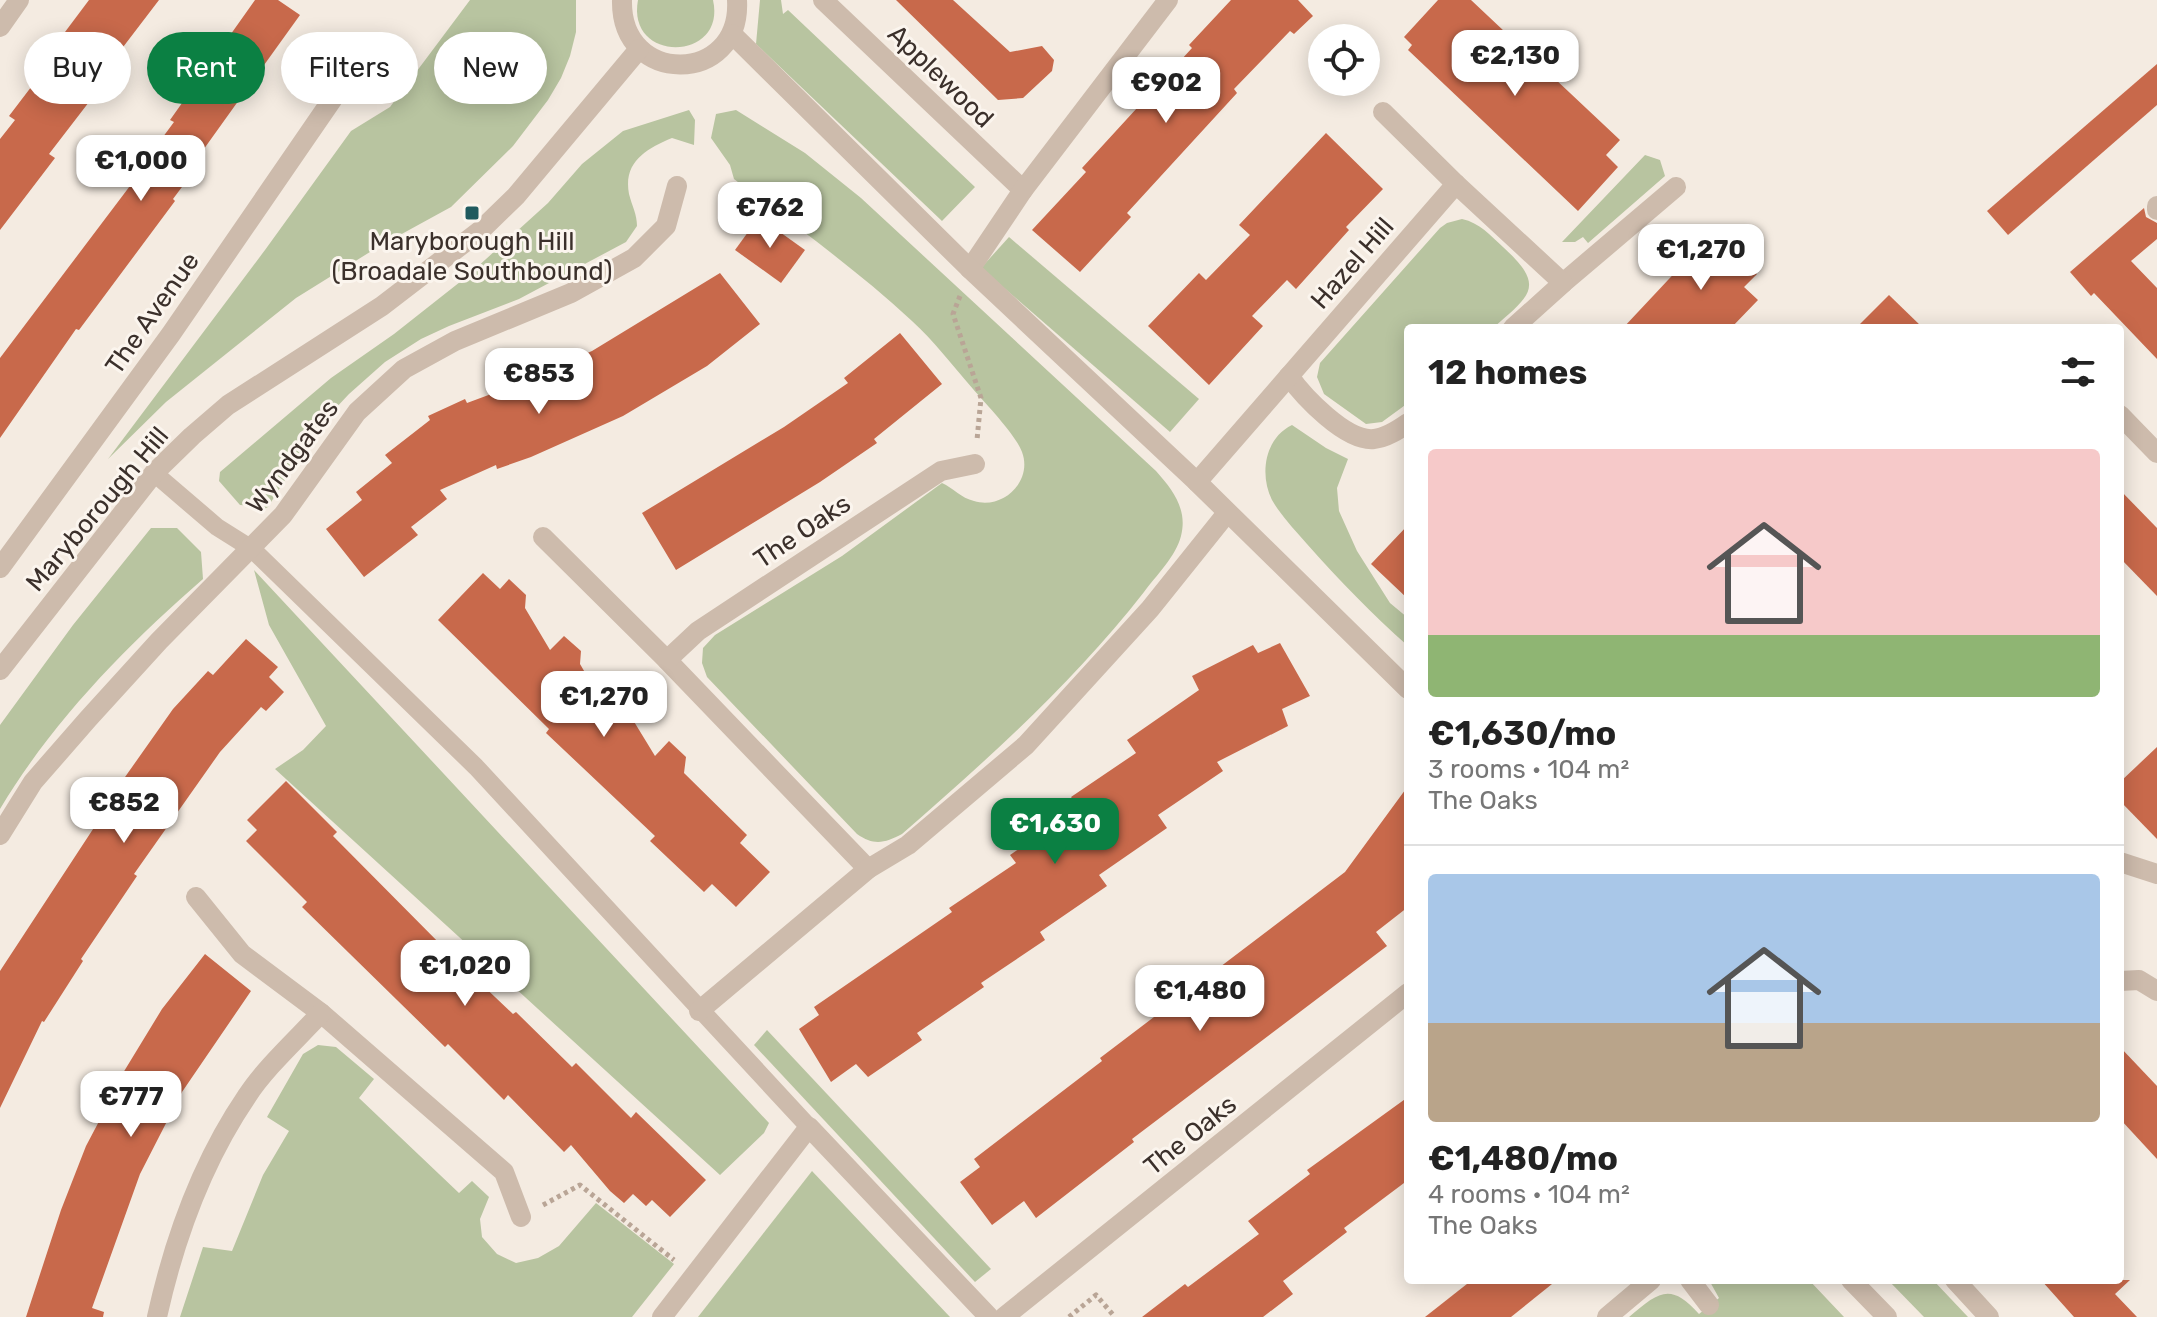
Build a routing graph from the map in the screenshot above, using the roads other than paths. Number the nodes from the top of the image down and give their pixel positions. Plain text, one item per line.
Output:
1 (19, 0) edge
2 (622, 0) edge
3 (737, 0) edge
4 (823, 0) edge
5 (1168, 0) edge
6 (0, 27) edge
7 (732, 34) junction
8 (639, 49) junction
9 (329, 104) edge
10 (1383, 112) dead end
11 (1456, 184) junction
12 (677, 186) dead end
13 (1676, 187) dead end
14 (1023, 190) junction
15 (970, 269) junction
16 (1563, 283) junction
17 (1517, 324) edge
18 (1289, 376) junction
19 (2124, 419) edge
20 (1404, 425) edge
21 (2157, 453) edge
22 (975, 464) road end
23 (154, 473) junction
24 (1197, 482) junction
25 (1227, 513) junction
26 (543, 537) dead end
27 (252, 549) junction
28 (0, 568) edge
29 (667, 660) junction
30 (0, 670) edge
31 (1404, 685) edge
32 (0, 835) edge
33 (2124, 863) edge
34 (868, 869) junction
35 (2157, 874) edge
36 (196, 897) dead end
37 (2124, 981) edge
38 (2157, 991) edge
39 (1404, 996) edge
40 (699, 1011) junction
41 (321, 1013) junction
42 (809, 1127) junction
43 (521, 1217) road end
44 (1646, 1284) edge
45 (1693, 1284) edge
46 (1855, 1284) edge
47 (1959, 1284) edge
48 (1709, 1305) dead end
49 (157, 1317) edge
50 (662, 1317) edge
51 (989, 1317) edge
52 (1004, 1317) edge
53 (1607, 1317) edge
54 (1887, 1317) edge
55 (1989, 1317) edge

1 - 6 street
2 - 8 street
3 - 7 street
4 - 14 street, Applewood
5 - 14 street
7 - 8 street
7 - 15 street
8 - 23 street, Maryborough Hill
9 - 28 street, The Avenue
10 - 11 street
11 - 16 street
11 - 18 street, Hazel Hill
12 - 27 street, Wyndgates
13 - 16 street
14 - 15 street
15 - 24 street
16 - 17 street
18 - 20 street
18 - 24 street, Hazel Hill
19 - 21 street
22 - 29 street, The Oaks
23 - 27 lane
23 - 30 street, Maryborough Hill
24 - 25 street
25 - 31 street
25 - 34 street
26 - 29 street
27 - 32 street, Wyndgates
27 - 40 lane
29 - 34 street
33 - 35 street
34 - 40 street
36 - 41 street
37 - 38 street
39 - 52 street, The Oaks
40 - 42 lane
41 - 43 street
41 - 49 street
42 - 50 street
42 - 51 street
44 - 53 street
45 - 48 street
46 - 54 street
47 - 55 street

